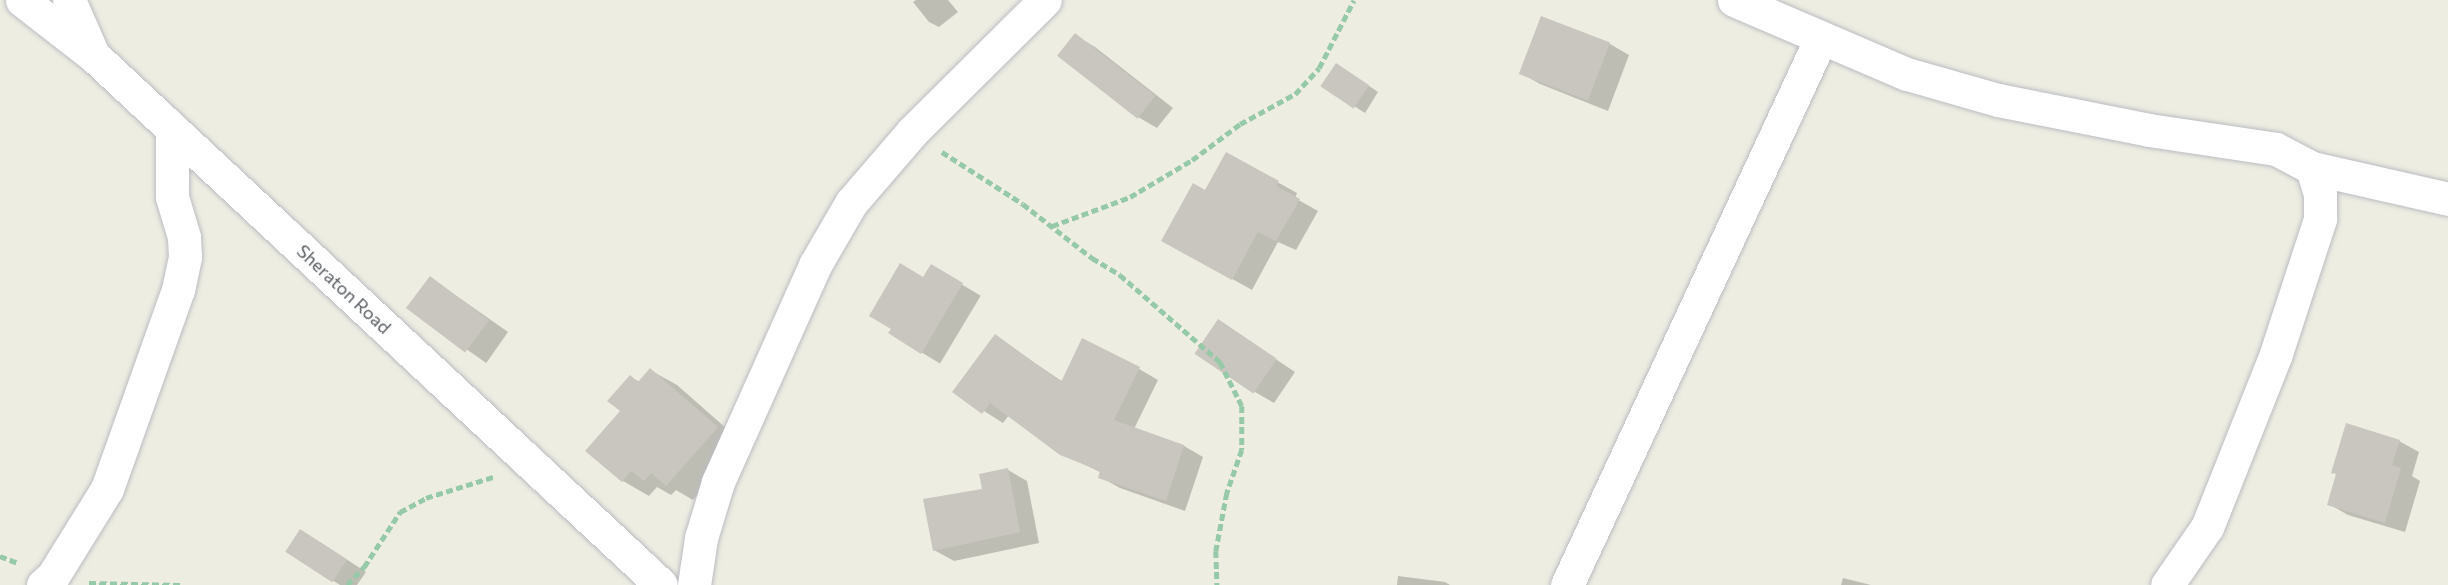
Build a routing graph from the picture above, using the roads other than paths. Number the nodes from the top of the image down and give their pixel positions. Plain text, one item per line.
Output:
1 (22, 0) edge
2 (69, 0) edge
3 (1045, 0) edge
4 (1734, 0) edge
5 (1821, 37) junction
6 (94, 56) junction
7 (172, 131) junction
8 (2312, 168) junction
9 (2448, 199) edge
10 (43, 585) edge
11 (661, 585) edge
12 (694, 585) edge
13 (1567, 585) edge
14 (2167, 585) edge

1 - 6 street, Sheraton Road
2 - 6 street
3 - 12 street
4 - 5 street
5 - 8 street
5 - 13 street
6 - 7 street, Sheraton Road
7 - 10 street
7 - 11 street, Sheraton Road
8 - 9 street
8 - 14 street

